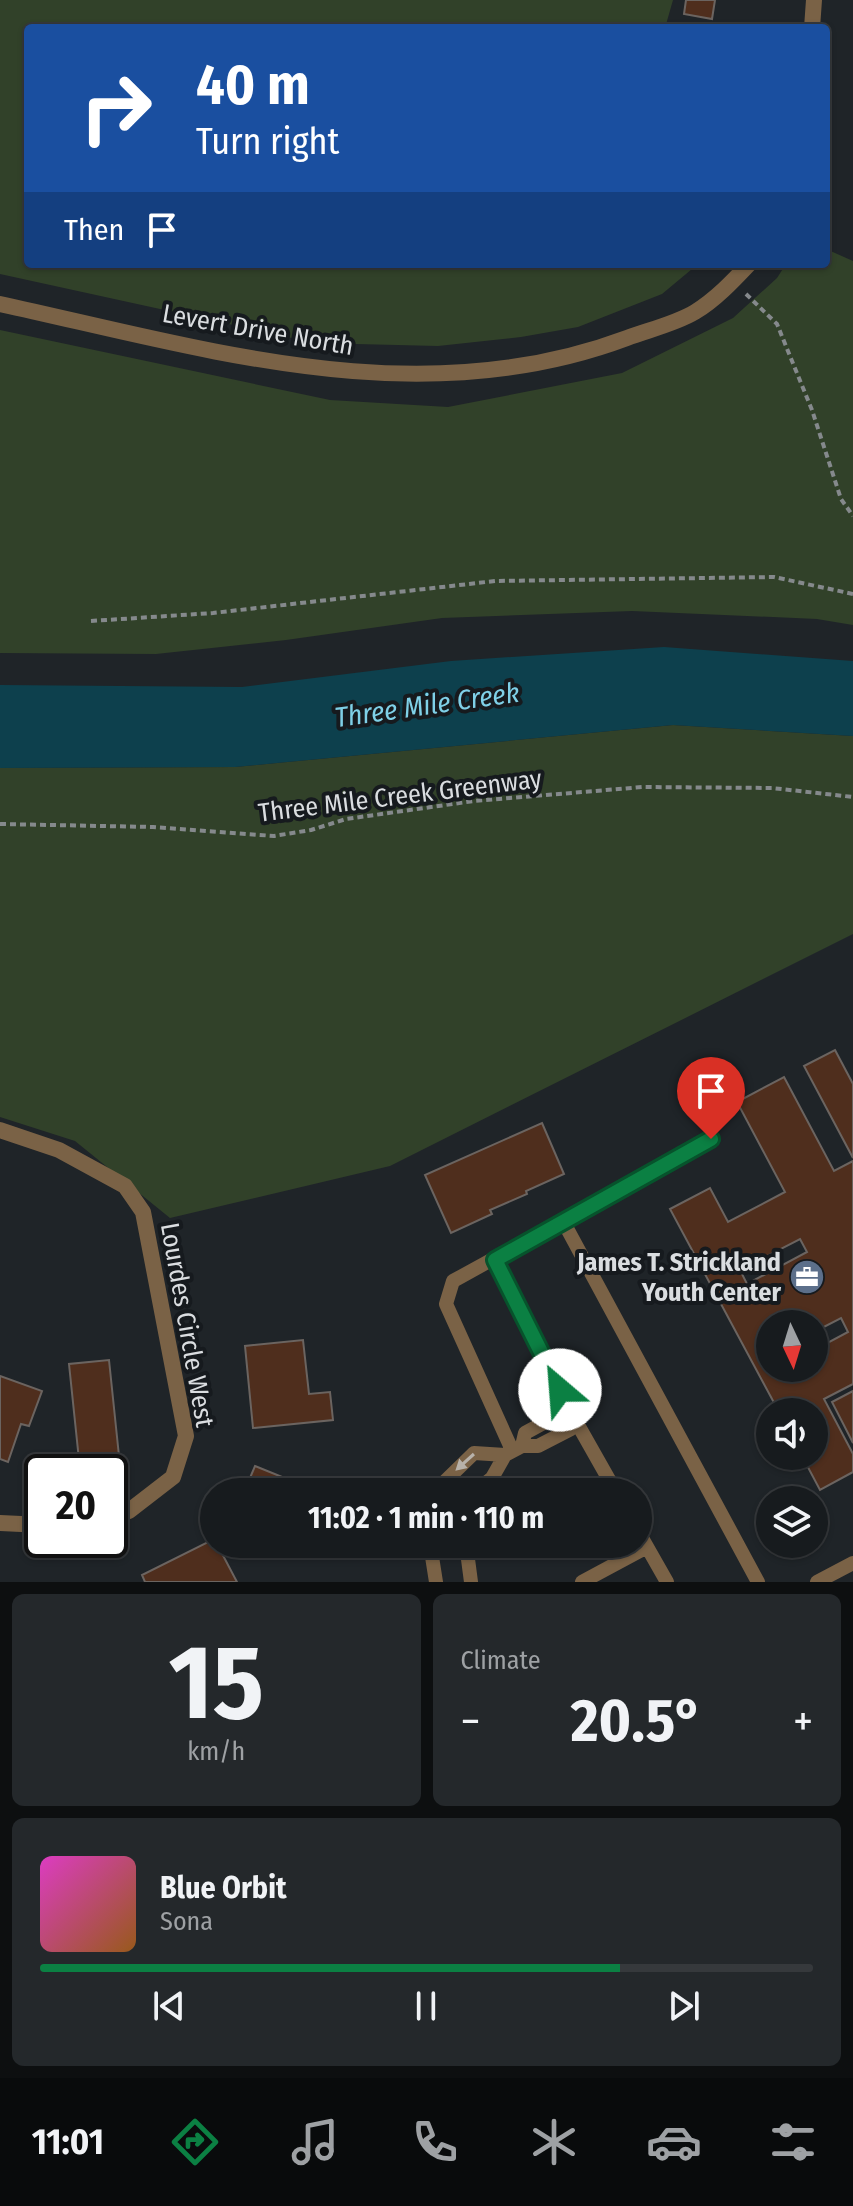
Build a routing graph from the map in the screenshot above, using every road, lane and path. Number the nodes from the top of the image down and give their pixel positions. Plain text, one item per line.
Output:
1 (814, 0) edge
2 (812, 24) edge
3 (745, 268) edge
4 (733, 281) junction
5 (0, 304) edge
6 (853, 516) edge
7 (853, 594) edge
8 (91, 621) dead end
9 (853, 797) edge
10 (0, 824) edge
11 (0, 1130) edge
12 (711, 1139) dead end
13 (563, 1221) junction
14 (495, 1260) junction
15 (573, 1416) junction
16 (513, 1450) junction
17 (448, 1478) edge
18 (492, 1478) edge
19 (608, 1478) edge
20 (128, 1511) edge
21 (0, 1523) edge
22 (24, 1524) edge
23 (652, 1556) edge
24 (432, 1558) edge
25 (468, 1558) edge
26 (627, 1558) edge
27 (853, 1563) edge
28 (436, 1582) edge
29 (471, 1582) edge
30 (582, 1582) edge
31 (667, 1582) edge
32 (758, 1582) edge
33 (817, 1582) edge

1 - 2 street
3 - 4 street, Levert Drive North
4 - 5 street, Levert Drive North
4 - 6 path
7 - 8 path
9 - 10 path, Three Mile Creek Greenway
11 - 20 street, Lourdes Circle West
12 - 13 lane
13 - 14 lane
13 - 32 lane
14 - 15 lane
14 - 16 lane
15 - 16 lane
15 - 19 lane
16 -> 17 lane
16 - 18 lane
21 - 22 street
23 - 31 lane
24 - 28 lane
25 - 29 lane
26 - 30 lane
27 - 33 lane

